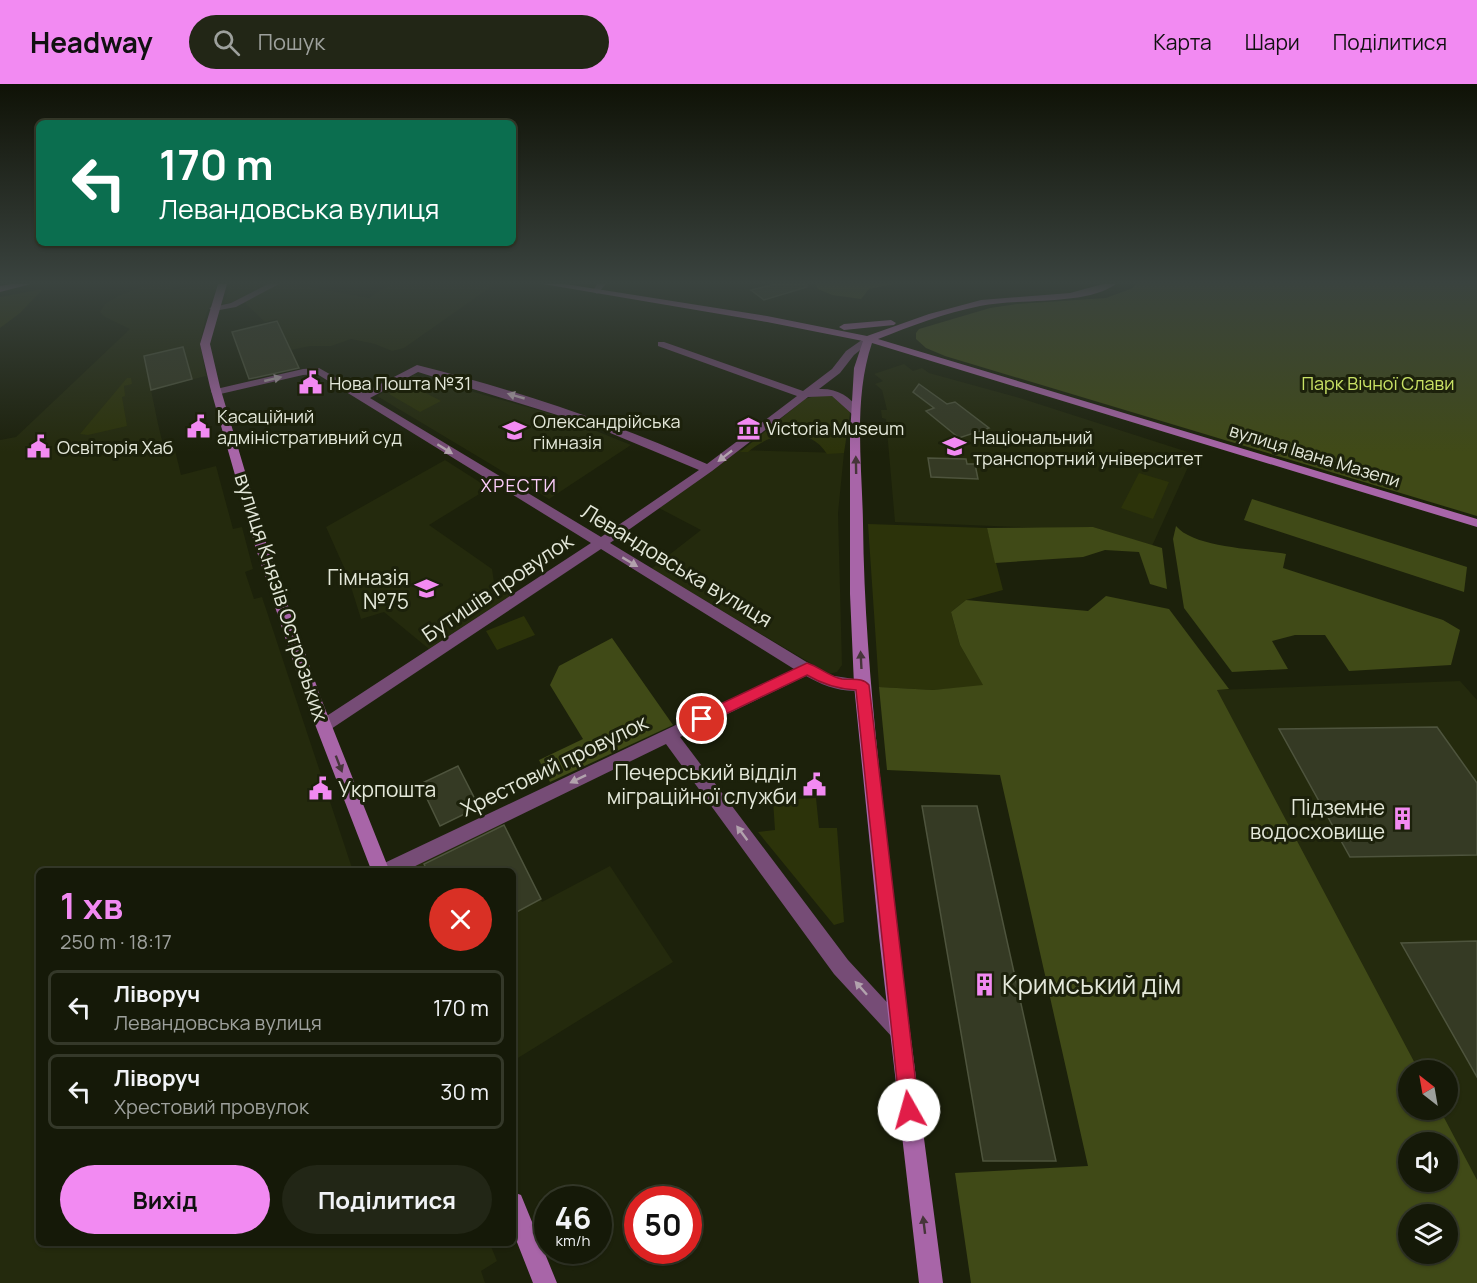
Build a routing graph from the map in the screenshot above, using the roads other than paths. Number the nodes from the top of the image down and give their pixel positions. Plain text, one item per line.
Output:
1 (868, 339) edge
2 (206, 340) edge
3 (867, 340) edge
4 (871, 340) edge
5 (914, 340) edge
6 (661, 344) dead end
7 (940, 360) junction
8 (860, 368) junction
9 (216, 392) junction
10 (805, 395) junction
11 (362, 398) junction
12 (856, 412) junction
13 (708, 469) junction
14 (1477, 523) edge
15 (600, 544) junction
16 (807, 669) junction
17 (862, 685) junction
18 (325, 725) junction
19 (669, 735) junction
20 (380, 868) edge
21 (390, 868) edge
22 (900, 1031) junction
23 (516, 1210) edge
24 (545, 1283) edge
25 (931, 1283) edge

1 - 8 main road
2 - 9 main road, вулиця Князів Острозьких
3 - 10 street, Бутишів провулок
4 - 7 main road, вулиця Івана Мазепи
5 - 7 main road
6 - 10 street
7 - 8 main road
7 - 14 main road, вулиця Івана Мазепи
8 - 12 main road
9 -> 11 street, Левандовська вулиця
9 - 18 main road, вулиця Князів Острозьких
10 - 12 street
10 -> 13 street, Бутишів провулок
13 -> 11 street
11 -> 15 street, Левандовська вулиця
17 -> 12 main road
13 - 15 street, Бутишів провулок
15 -> 16 street, Левандовська вулиця
15 - 18 street, Бутишів провулок
16 - 17 street, Левандовська вулиця
16 - 19 street, Хрестовий провулок
17 - 22 main road
18 -> 20 main road, вулиця Князів Острозьких
19 -> 21 street, Хрестовий провулок
22 -> 19 street
25 -> 22 main road
23 - 24 main road

